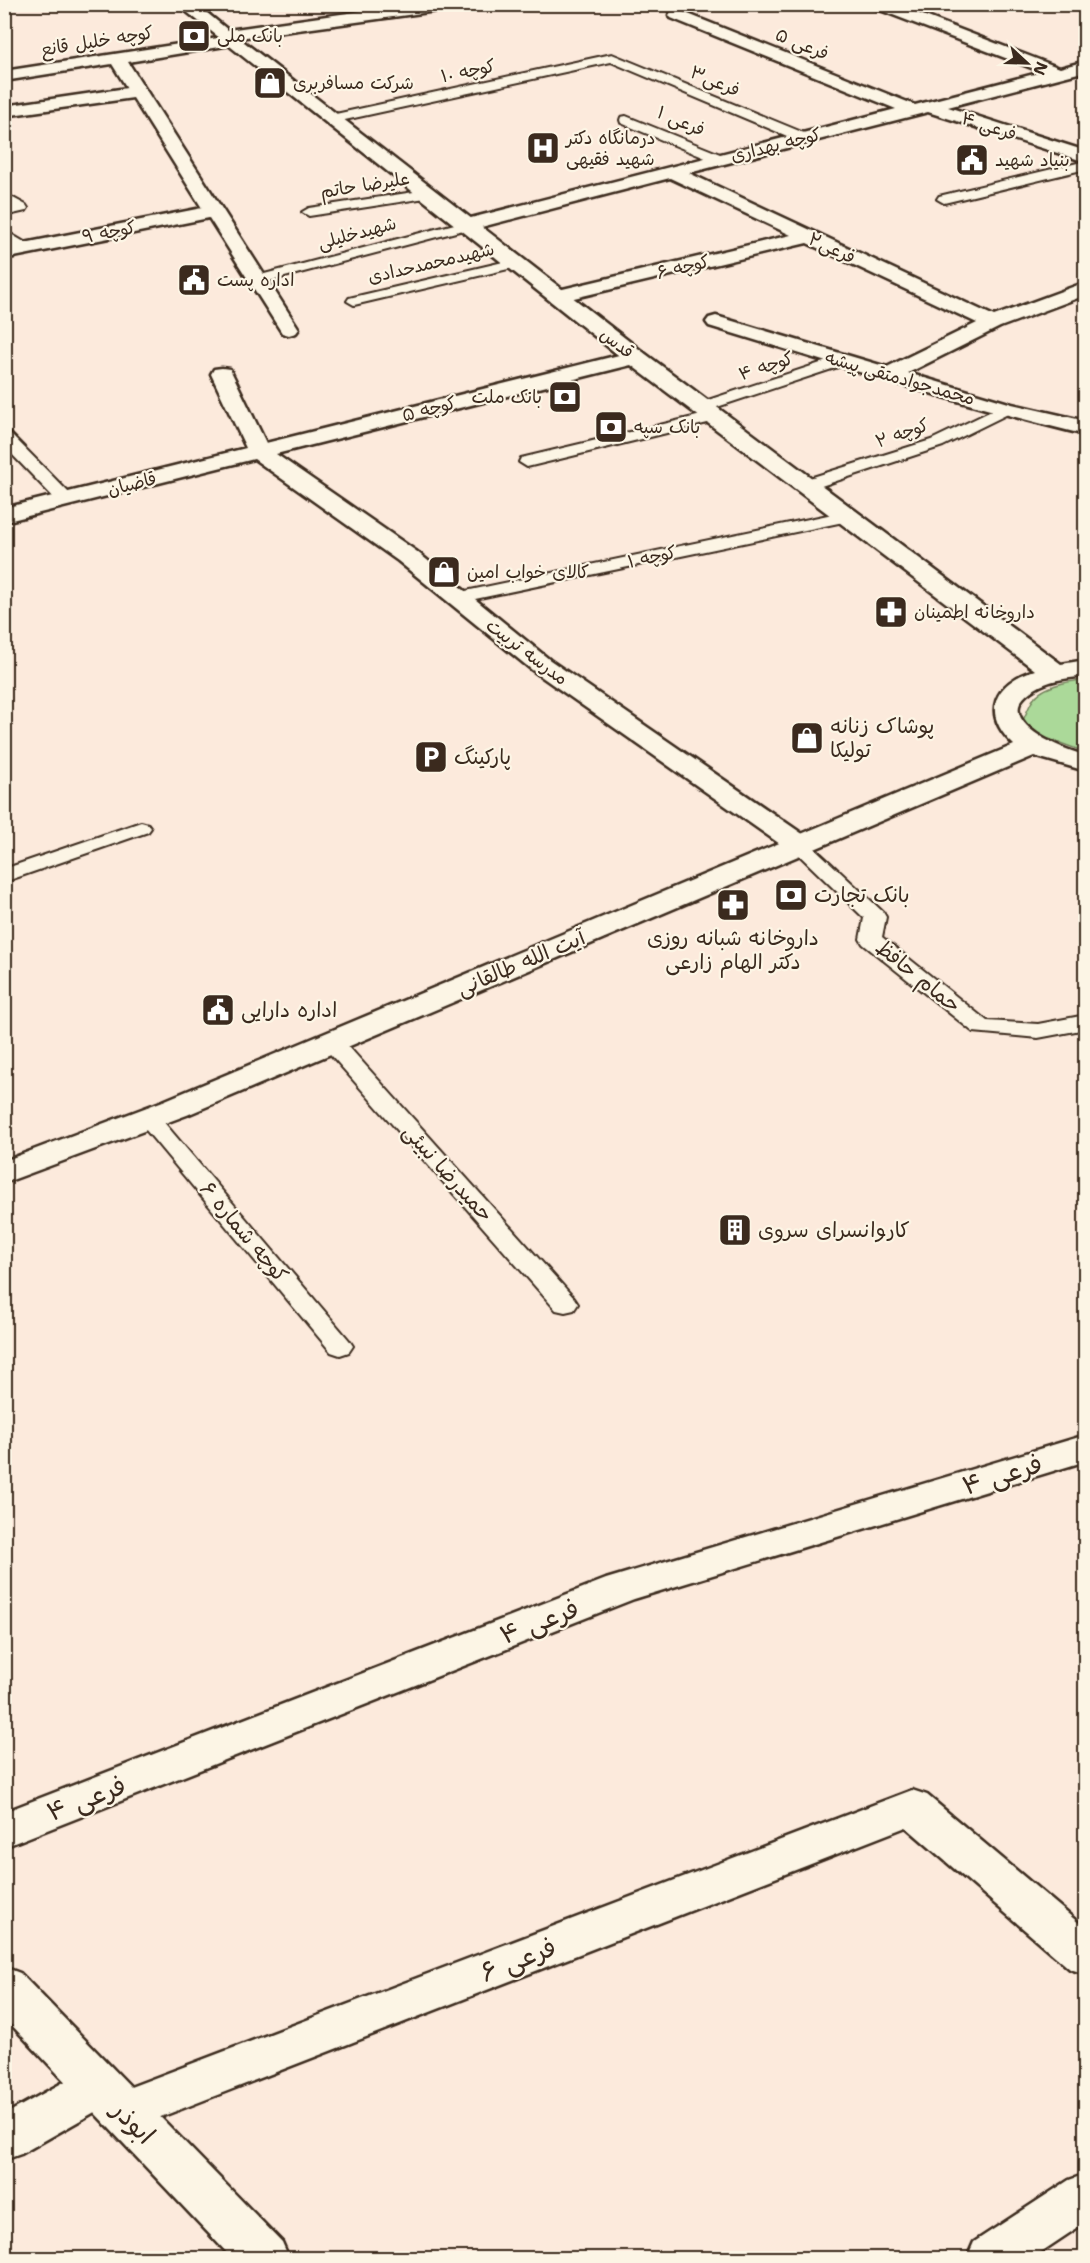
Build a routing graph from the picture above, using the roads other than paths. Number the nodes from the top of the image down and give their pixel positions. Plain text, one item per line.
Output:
1 (185, 4) edge
2 (451, 4) edge
3 (878, 4) edge
4 (677, 15) dead end
5 (227, 38) junction
6 (116, 57) junction
7 (612, 58) joint
8 (1086, 66) edge
9 (1059, 73) junction
10 (4, 76) edge
11 (138, 92) junction
12 (920, 108) junction
13 (4, 111) edge
14 (331, 119) junction
15 (626, 120) dead end
16 (804, 138) junction
17 (1086, 157) edge
18 (720, 159) junction
19 (1086, 165) edge
20 (671, 172) junction
21 (427, 194) junction
22 (4, 197) edge
23 (944, 199) dead end
24 (214, 211) junction
25 (4, 212) edge
26 (309, 212) dead end
27 (466, 225) junction
28 (4, 234) edge
29 (809, 237) junction
30 (26, 249) junction
31 (4, 253) edge
32 (516, 263) junction
33 (258, 280) junction
34 (1086, 288) edge
35 (557, 296) junction
36 (354, 301) dead end
37 (716, 322) dead end
38 (993, 323) junction
39 (289, 329) dead end
40 (635, 357) junction
41 (842, 361) junction
42 (222, 374) dead end
43 (887, 375) junction
44 (1006, 409) junction
45 (708, 412) junction
46 (1084, 426) edge
47 (4, 436) edge
48 (259, 452) junction
49 (527, 462) dead end
50 (806, 485) junction
51 (66, 500) junction
52 (4, 516) edge
53 (847, 516) junction
54 (456, 598) junction
55 (1086, 668) edge
56 (1055, 672) junction
57 (1035, 746) junction
58 (1086, 763) edge
59 (141, 828) dead end
60 (800, 845) junction
61 (4, 876) edge
62 (1086, 1022) edge
63 (332, 1042) junction
64 (148, 1118) junction
65 (4, 1173) edge
66 (565, 1304) dead end
67 (340, 1346) dead end
68 (1086, 1448) edge
69 (4, 1830) edge
70 (1086, 1956) edge
71 (4, 1986) edge
72 (111, 2098) junction
73 (4, 2139) edge
74 (1086, 2195) edge
75 (264, 2259) edge
76 (992, 2259) edge

1 - 5 street, قدس
2 - 5 street, کوچه خلیل قانع
3 - 9 street
4 - 12 street, فرعی ۵
5 - 6 street, کوچه خلیل قانع
5 - 14 street, قدس
6 - 10 street, کوچه خلیل قانع
6 - 11 street
7 - 14 lane, کوچه ۱۰
7 - 16 lane, فرعی۳
8 - 9 street, کوچه بهداری
9 - 12 street, کوچه بهداری
11 - 13 street
11 - 24 street
12 - 16 street, کوچه بهداری
12 - 17 street, فرعی ۴
14 - 21 street, قدس
15 - 18 lane, فرعی ۱
16 - 18 street, کوچه بهداری
18 - 20 street, کوچه بهداری
19 - 23 lane
20 - 27 street, کوچه بهداری
20 - 29 street, فرعی۲
21 - 26 lane, علیرضا حاتم
21 - 27 street, قدس
22 - 25 lane
24 - 30 street, کوچه ۹
24 - 33 street
27 - 32 street, قدس
27 - 33 lane, شهیدخلیلی
28 - 30 lane
29 - 35 street, کوچه ۶
29 - 38 street, فرعی۲
30 - 31 street, کوچه ۹
32 - 35 street, قدس
32 - 36 lane, شهیدمحمدحدادی
33 - 39 street
34 - 38 street
35 - 40 street, قدس
37 - 41 street, محمدجوادمتقی پیشه
38 - 43 street
40 - 45 street, قدس
40 - 48 street, کوچه ۵
41 - 43 street, محمدجوادمتقی پیشه
41 - 45 lane, کوچه ۴
42 - 48 street
43 - 44 street, محمدجوادمتقی پیشه
44 - 46 street, محمدجوادمتقی پیشه
44 - 50 lane, کوچه ۲
45 - 49 lane, کوچه ۴
45 - 50 street, قدس
47 - 51 lane
48 - 51 street, قاضیان
48 - 54 street, مدرسه تربیت
50 - 53 street, قدس
51 - 52 street, قاضیان
53 - 54 lane, کوچه ۱
53 - 56 street, قدس
54 - 60 street, مدرسه تربیت
55 - 56 street
56 - 57 street
57 - 58 street
57 - 60 street, آیت الله طالقانی
59 - 61 lane
60 - 62 lane, حمام حافظ
60 - 63 street, آیت الله طالقانی
63 - 64 street, آیت الله طالقانی
63 - 66 lane, حمیدرضا نبیئی
64 - 65 street, آیت الله طالقانی
64 - 67 lane, کوچه شماره ۶
68 - 69 street, فرعی ۴
70 - 72 street, فرعی ۶
71 - 72 street, ابوذر
72 - 73 street, فرعی ۶
72 - 75 street, ابوذر
74 - 76 street

